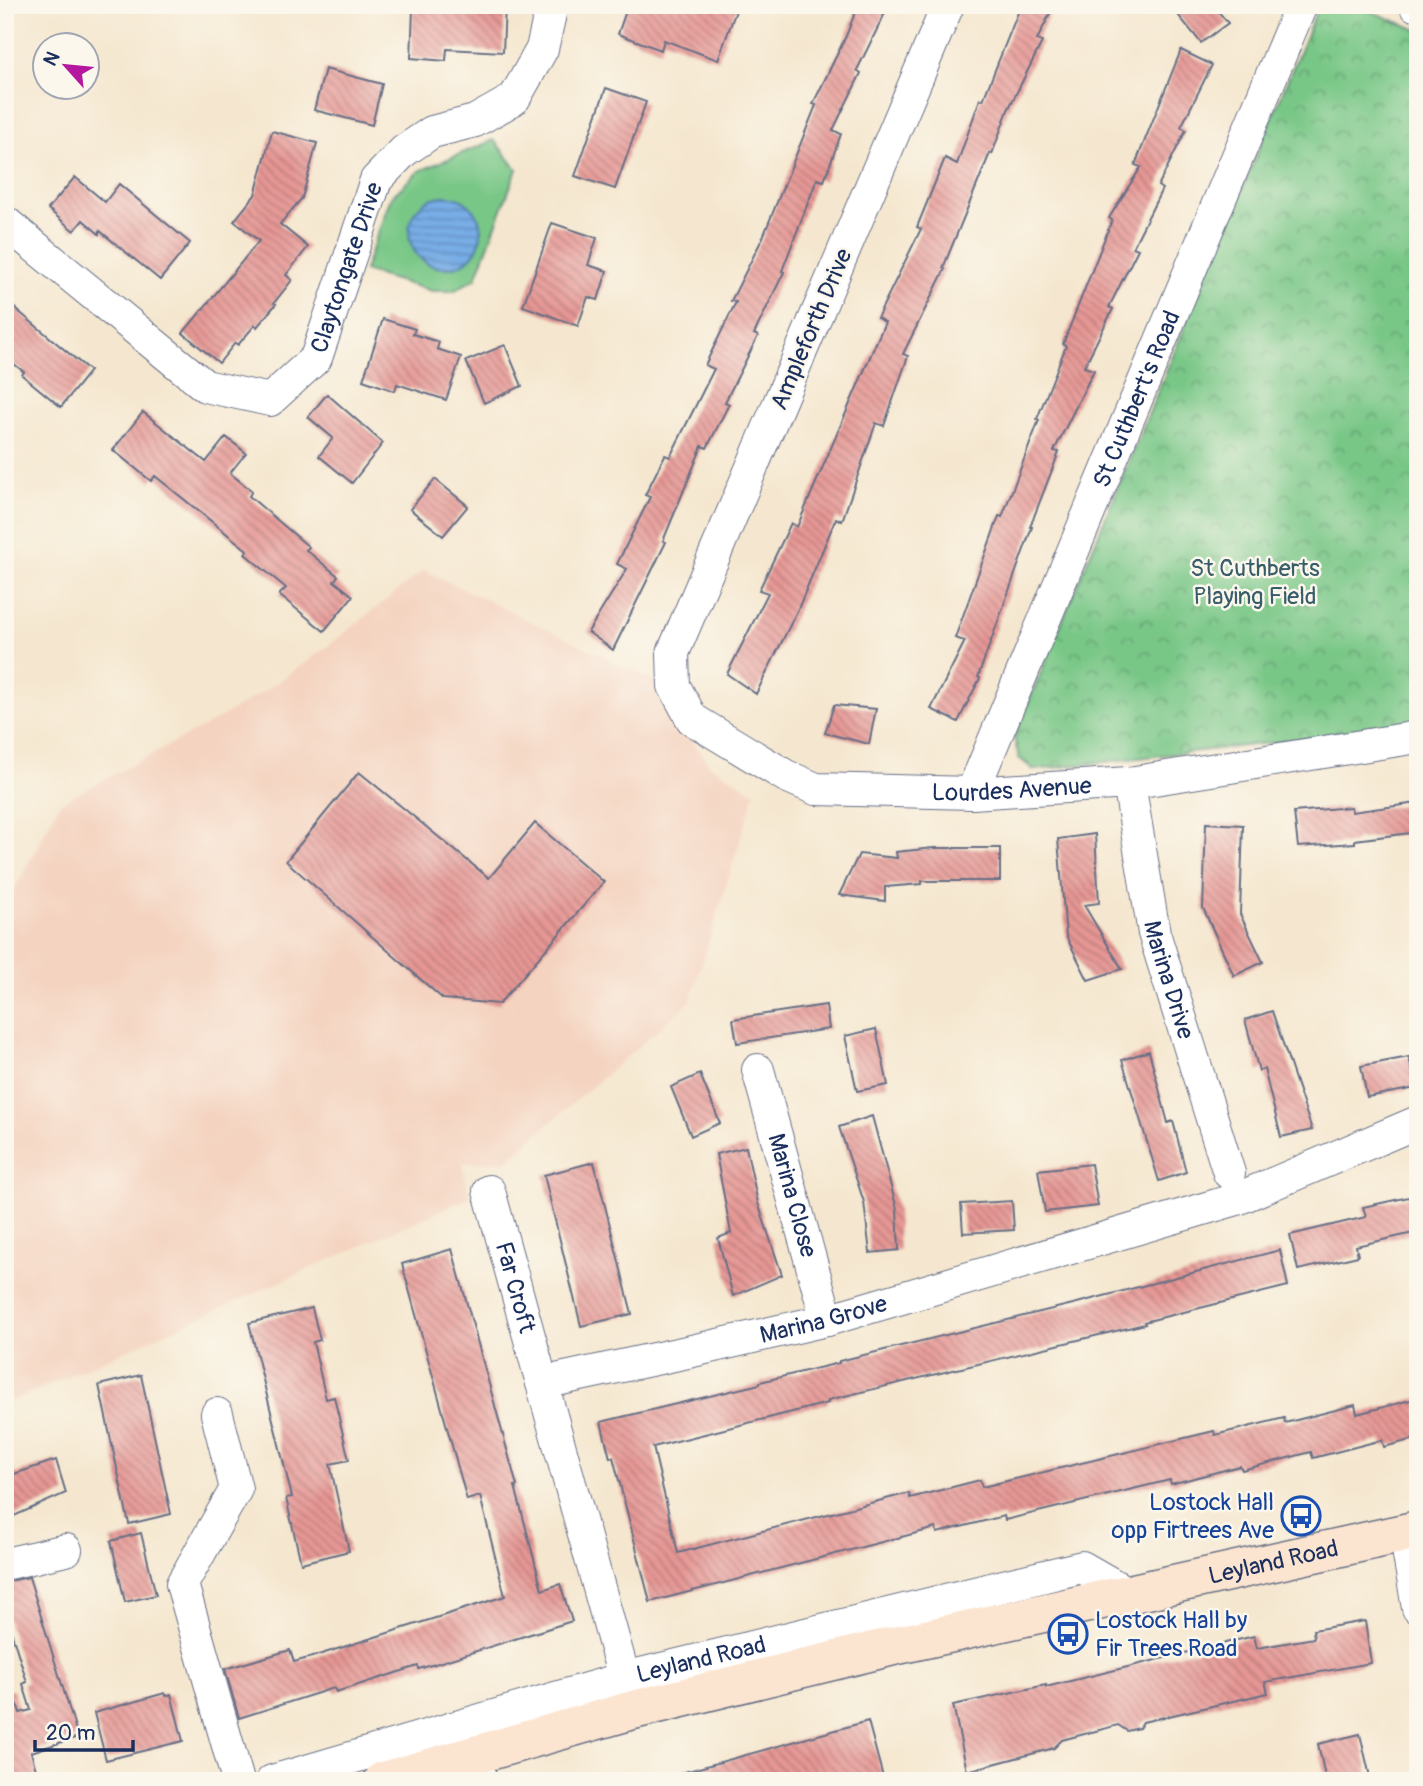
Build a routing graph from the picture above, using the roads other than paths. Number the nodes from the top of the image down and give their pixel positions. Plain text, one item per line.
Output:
1 (552, 5) edge
2 (948, 5) edge
3 (1301, 5) edge
4 (5, 222) edge
5 (673, 653) joint
6 (1418, 737) edge
7 (1129, 783) junction
8 (972, 793) junction
9 (758, 1070) dead end
10 (1418, 1122) edge
11 (1229, 1173) dead end
12 (489, 1191) dead end
13 (827, 1320) junction
14 (542, 1383) junction
15 (217, 1414) dead end
16 (1411, 1531) edge
17 (66, 1550) dead end
18 (5, 1564) edge
19 (1418, 1608) edge
20 (628, 1694) junction
21 (479, 1768) edge
22 (237, 1781) edge
23 (272, 1781) edge
24 (383, 1781) edge

1 - 4 street, Claytongate Drive
2 - 5 street, Ampleforth Drive
3 - 8 street, St Cuthbert's Road
5 - 8 street, Lourdes Avenue
6 - 7 street, Lourdes Avenue
7 - 8 street, Lourdes Avenue
7 - 11 street, Marina Drive
9 - 13 street, Marina Close
10 - 13 street, Marina Grove
12 - 14 street, Far Croft
13 - 14 street, Marina Grove
14 - 20 street
15 - 22 street
16 - 19 street
16 - 20 main road, Leyland Road
17 - 18 street
20 - 21 main road, Leyland Road
20 - 23 street, Leyland Road
21 - 24 main road, Leyland Road

